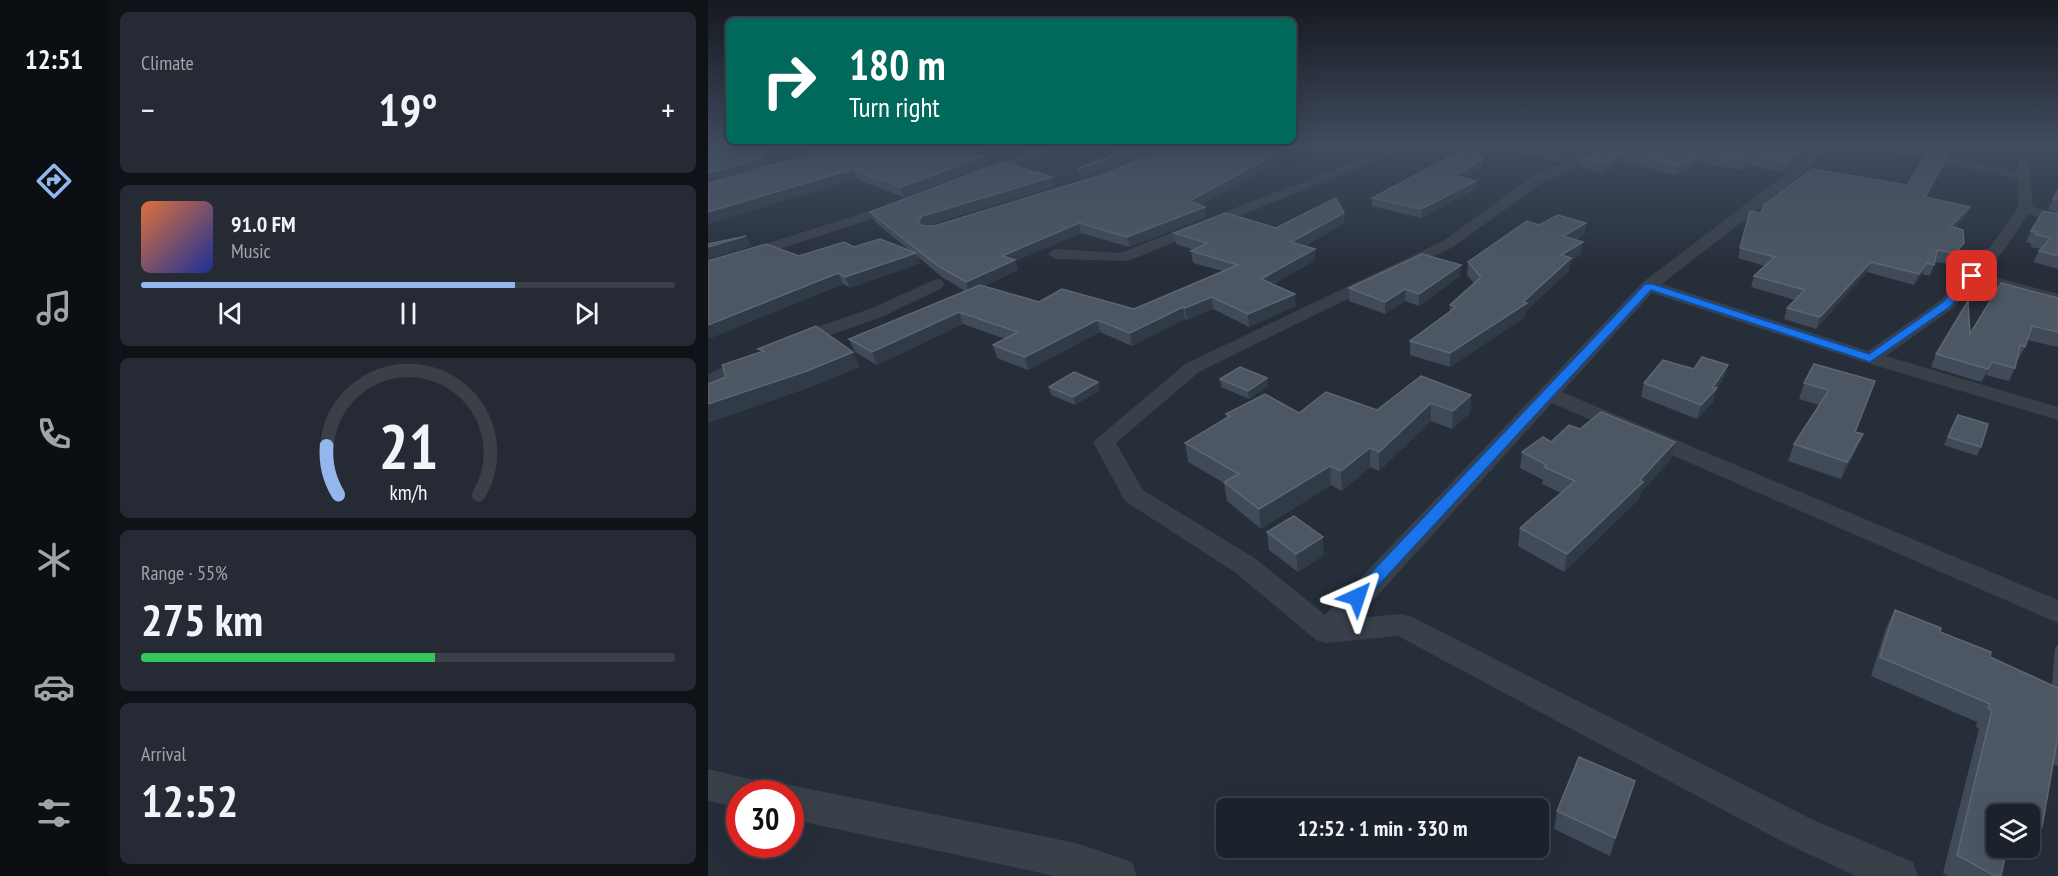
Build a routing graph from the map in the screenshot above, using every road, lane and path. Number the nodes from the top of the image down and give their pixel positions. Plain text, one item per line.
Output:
1 (1302, 187) edge
2 (1528, 187) edge
3 (1778, 187) edge
4 (2024, 187) edge
5 (915, 200) edge
6 (2022, 211) junction
7 (2058, 220) edge
8 (1056, 254) dead end
9 (708, 267) edge
10 (1972, 276) junction
11 (936, 284) dead end
12 (1649, 286) junction
13 (2058, 298) edge
14 (1870, 358) junction
15 (708, 382) edge
16 (1549, 394) junction
17 (2058, 414) edge
18 (2058, 612) edge
19 (1326, 632) junction
20 (708, 785) edge
21 (726, 789) edge
22 (804, 805) edge
23 (1118, 876) edge
24 (1899, 876) edge

1 - 8 street
2 - 19 street
3 - 12 street
4 - 6 street
5 - 9 street
6 - 7 street
6 - 10 street
10 - 13 street
10 - 14 street
11 - 15 street
12 - 14 street
12 - 16 street
14 - 17 street
16 - 18 street
16 - 19 street
19 - 24 street
20 - 21 street
22 - 23 street

